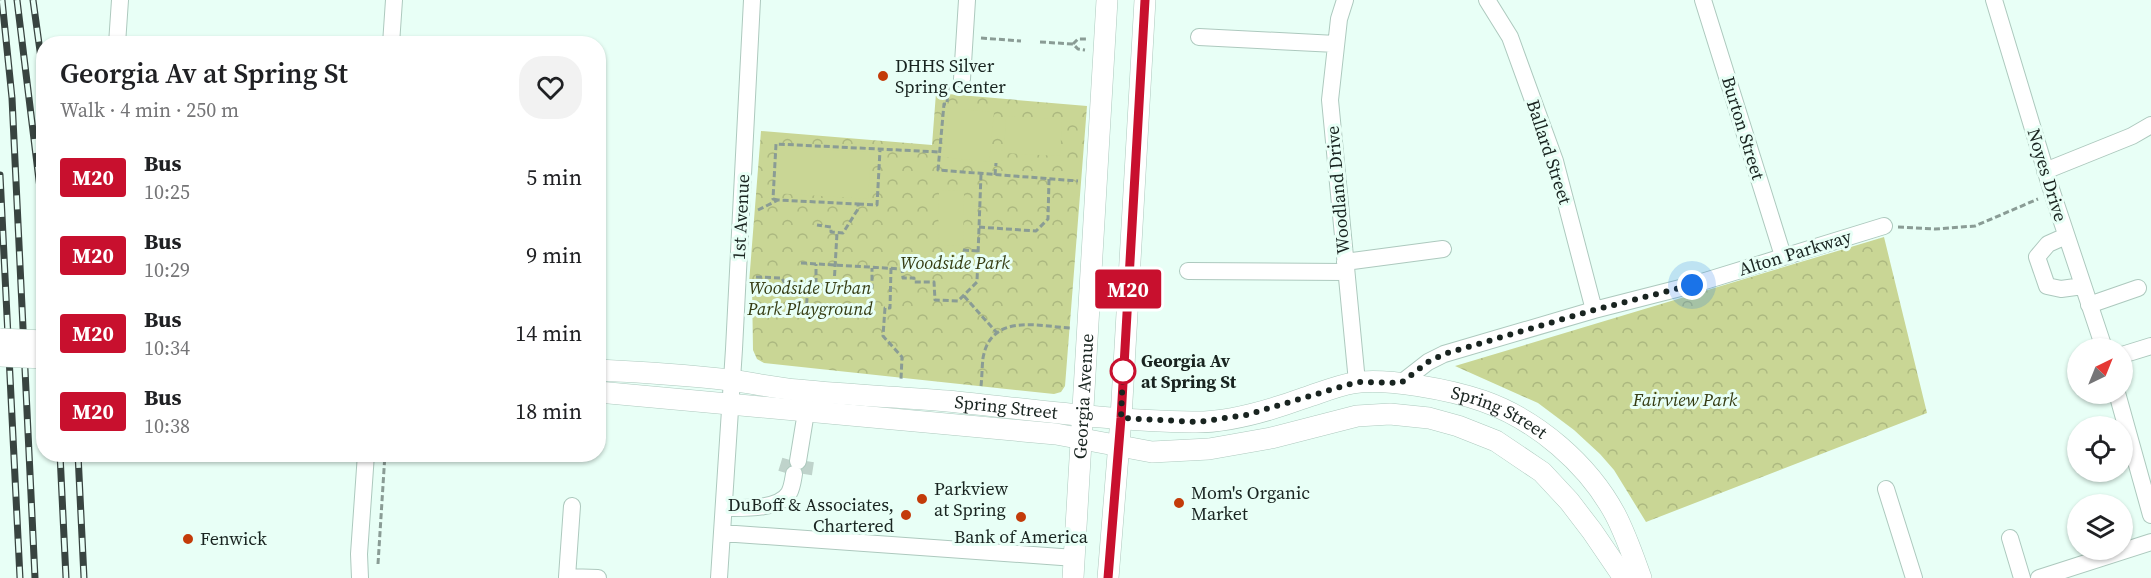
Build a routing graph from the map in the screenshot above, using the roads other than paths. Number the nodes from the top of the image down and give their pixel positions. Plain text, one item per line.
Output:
1 (120, 0) edge
2 (394, 0) edge
3 (752, 0) edge
4 (967, 0) edge
5 (1107, 0) edge
6 (1145, 0) edge
7 (1345, 0) edge
8 (1487, 0) edge
9 (1703, 0) edge
10 (1994, 0) edge
11 (118, 36) edge
12 (392, 36) edge
13 (1200, 37) dead end
14 (1336, 44) junction
15 (962, 79) dead end
16 (2151, 125) edge
17 (2045, 171) junction
18 (1884, 226) road end
19 (2066, 236) junction
20 (1443, 249) dead end
21 (1784, 256) junction
22 (1345, 267) junction
23 (1188, 272) dead end
24 (2083, 286) junction
25 (2138, 288) dead end
26 (2089, 305) junction
27 (1594, 310) junction
28 (2101, 338) edge
29 (0, 339) edge
30 (36, 341) edge
31 (2151, 346) edge
32 (2133, 352) edge
33 (0, 356) edge
34 (36, 358) edge
35 (606, 370) edge
36 (731, 380) junction
37 (1357, 382) junction
38 (1401, 383) junction
39 (606, 393) edge
40 (730, 403) junction
41 (2120, 404) edge
42 (806, 412) junction
43 (1082, 415) junction
44 (1121, 418) junction
45 (1082, 438) junction
46 (1118, 444) junction
47 (365, 462) edge
48 (1886, 489) dead end
49 (572, 506) dead end
50 (724, 508) junction
51 (2151, 515) edge
52 (722, 533) junction
53 (2010, 538) dead end
54 (2151, 542) edge
55 (1074, 568) edge
56 (2050, 576) edge
57 (360, 578) edge
58 (598, 578) edge
59 (719, 578) edge
60 (1108, 578) edge
61 (1624, 578) edge
62 (1641, 578) edge
63 (1914, 578) edge
64 (2022, 578) edge

1 - 11 street
2 - 12 street
3 - 36 street, 1st Avenue
4 - 15 street
5 - 43 main road, Georgia Avenue
6 - 44 main road, Georgia Avenue
7 - 14 street, Woodland Drive
8 - 27 street, Ballard Street
9 - 21 street, Burton Street
10 - 17 street, Noyes Drive
13 - 14 street
14 - 22 street, Woodland Drive
16 - 17 street
17 - 19 street, Noyes Drive
18 - 21 street, Alton Parkway
19 - 24 street, Noyes Drive
19 - 24 street
20 - 22 street
21 - 27 street, Alton Parkway
22 - 23 street
22 - 37 street, Woodland Drive
24 - 26 street, Noyes Drive
25 - 26 street
26 - 28 street, Noyes Drive
27 - 38 street, Alton Parkway
29 - 30 main road, bridge
31 - 32 street
33 - 34 main road, bridge
35 - 36 main road, Spring Street
36 - 40 street, 1st Avenue
36 - 43 main road, Spring Street
37 - 38 main road, Spring Street
37 - 44 main road, Spring Street
38 - 62 main road, Spring Street
39 - 40 main road, Spring Street
40 - 42 main road, Spring Street
40 - 50 street, 1st Avenue
41 - 51 street
42 - 45 main road, Spring Street
42 - 50 street
43 - 44 main road, Spring Street
43 - 45 main road, Georgia Avenue
44 - 46 main road, Georgia Avenue
45 - 46 main road, Spring Street
45 - 55 main road, Georgia Avenue
46 - 60 main road, Georgia Avenue
46 - 61 main road, Spring Street
47 - 57 street
48 - 63 street
49 - 58 street
50 - 52 street, 1st Avenue
52 - 55 street
52 - 59 street, 1st Avenue
53 - 64 street
54 - 56 street

